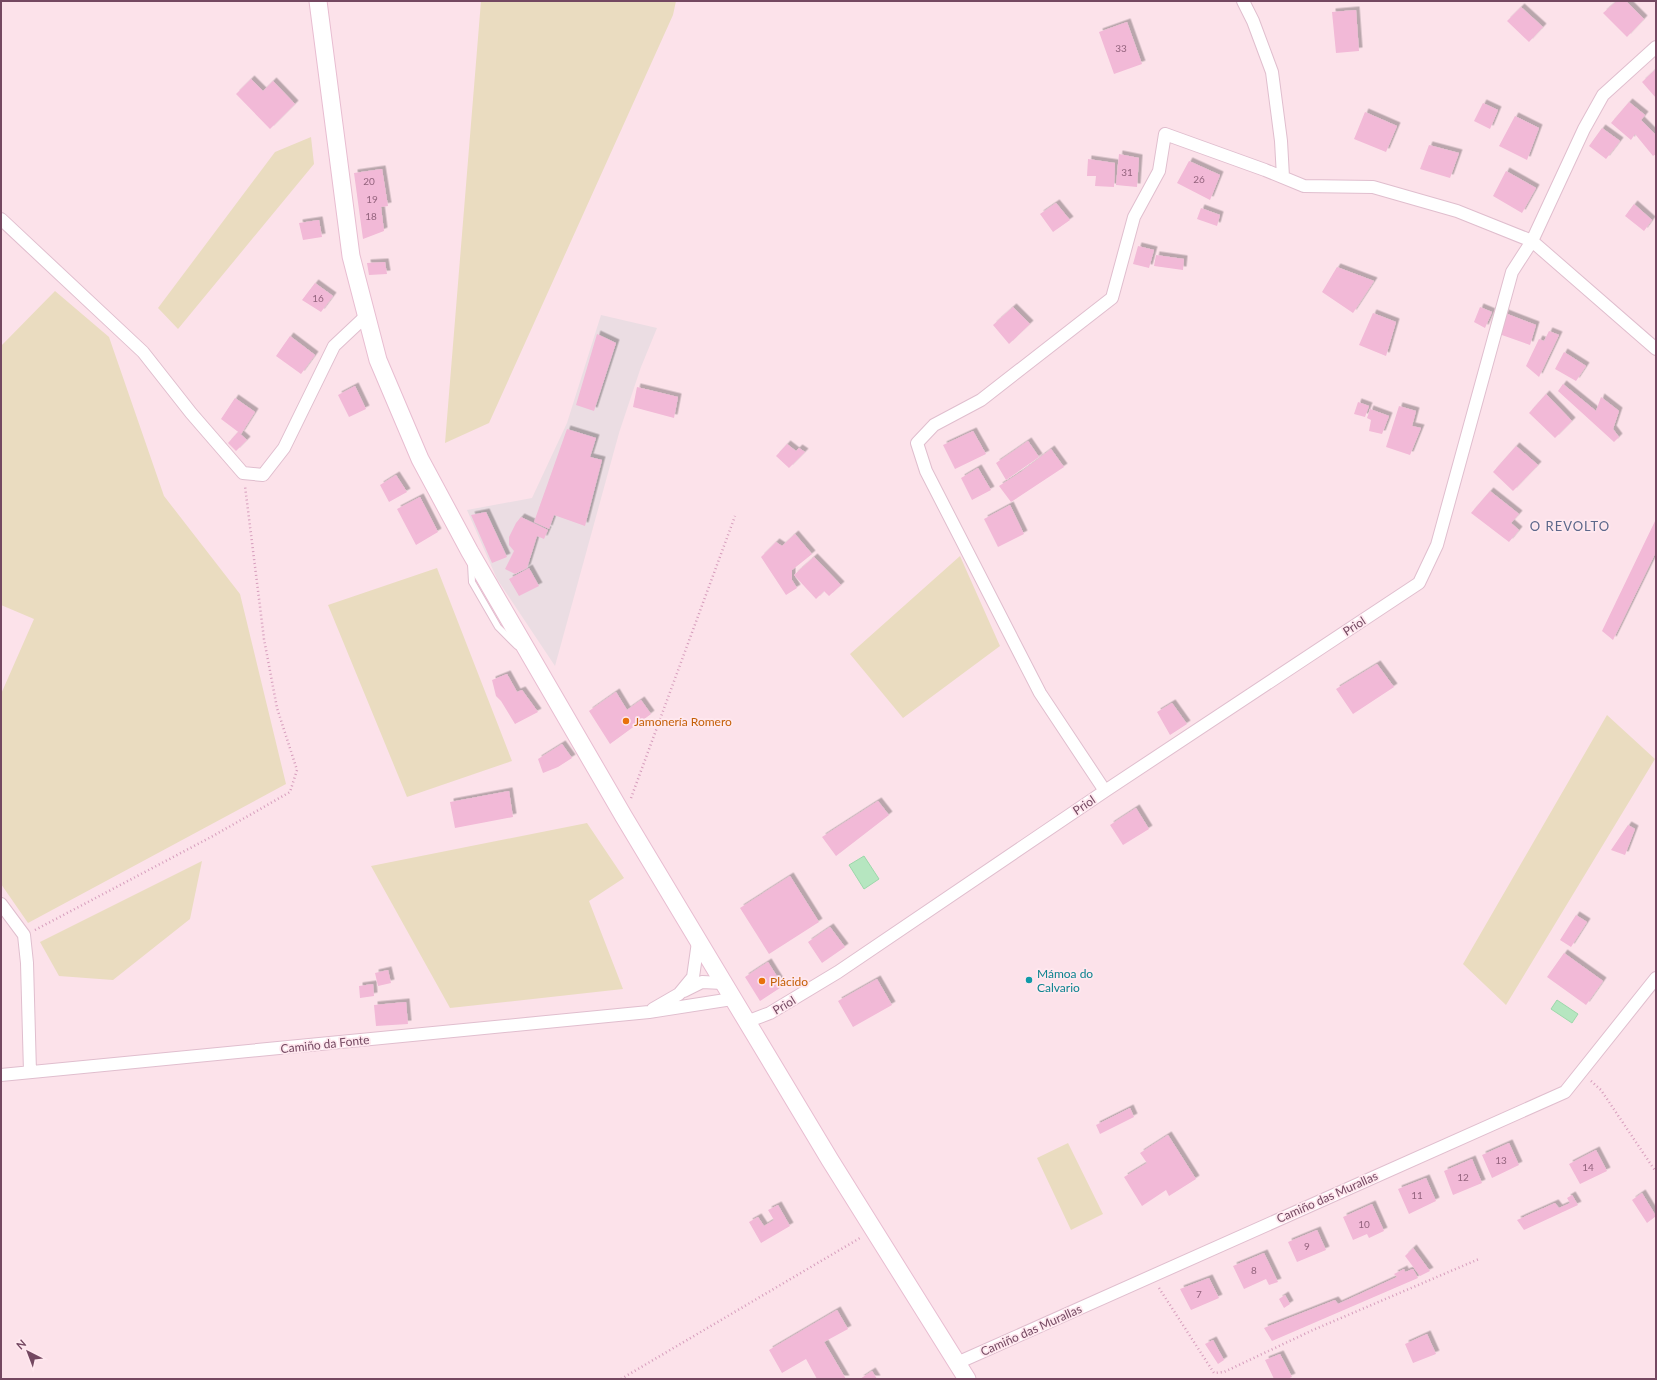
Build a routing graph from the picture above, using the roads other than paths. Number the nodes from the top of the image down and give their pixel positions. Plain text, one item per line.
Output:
1 (318, 1) edge
2 (1243, 1) edge
3 (1656, 47) edge
4 (1282, 177) junction
5 (1, 219) edge
6 (1532, 240) junction
7 (367, 315) junction
8 (1656, 349) edge
9 (1105, 791) junction
10 (1, 904) edge
11 (698, 942) junction
12 (1656, 978) edge
13 (723, 983) junction
14 (679, 994) junction
15 (732, 999) junction
16 (649, 1012) junction
17 (746, 1022) junction
18 (30, 1072) junction
19 (1, 1075) edge
20 (957, 1363) junction
21 (967, 1379) edge

1 - 7 main road
2 - 4 street
3 - 6 street
4 - 6 street
4 - 9 street
5 - 7 street
6 - 8 street
6 - 9 street, Priol
7 - 11 main road
9 - 17 street, Priol
10 - 18 street
11 - 13 main road
11 - 14 street
12 - 20 street, Camiño das Murallas
13 - 14 street
13 - 15 main road
14 - 16 street
15 - 16 street, Camiño da Fonte
15 - 17 main road
16 - 18 street, Camiño da Fonte
17 - 20 main road
18 - 19 street, Camiño da Fonte
20 - 21 main road

